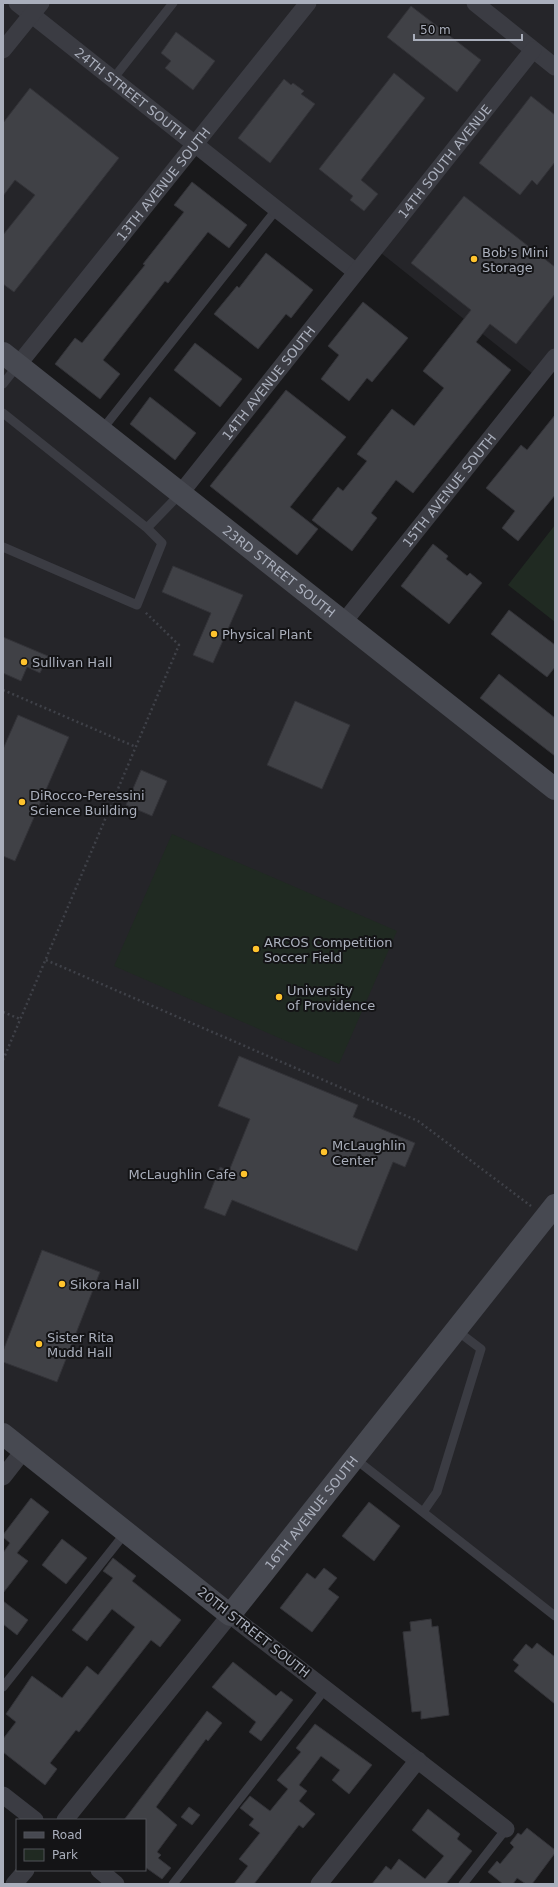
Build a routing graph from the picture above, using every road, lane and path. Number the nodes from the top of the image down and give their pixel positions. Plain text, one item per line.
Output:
1 (17, 3) edge
2 (172, 3) edge
3 (308, 3) edge
4 (483, 6) edge
5 (36, 9) edge
6 (3, 50) edge
7 (534, 50) junction
8 (555, 67) edge
9 (112, 79) junction
10 (196, 145) junction
11 (276, 210) junction
12 (356, 272) junction
13 (555, 357) edge
14 (11, 359) edge
15 (3, 384) edge
16 (3, 413) edge
17 (101, 431) junction
18 (180, 494) junction
19 (147, 528) junction
20 (3, 547) edge
21 (137, 605) junction
22 (343, 623) junction
23 (3, 690) edge
24 (136, 747) junction
25 (555, 790) edge
26 (46, 960) junction
27 (3, 1012) edge
28 (20, 1019) junction
29 (3, 1060) edge
30 (550, 1211) edge
31 (456, 1330) junction
32 (3, 1434) edge
33 (24, 1450) junction
34 (354, 1458) junction
35 (3, 1476) edge
36 (423, 1512) junction
37 (127, 1531) junction
38 (230, 1615) junction
39 (555, 1616) edge
40 (3, 1687) edge
41 (326, 1688) junction
42 (418, 1760) junction
43 (3, 1795) edge
44 (34, 1819) edge
45 (66, 1819) edge
46 (506, 1829) joint
47 (25, 1871) edge
48 (100, 1871) edge
49 (14, 1884) edge
50 (116, 1884) edge
51 (173, 1884) edge
52 (319, 1884) edge
53 (463, 1884) edge

1 - 5 street, 24TH STREET SOUTH
2 - 9 lane
3 - 10 street, 13TH AVENUE SOUTH
4 - 7 street
5 - 6 street
5 - 9 street, 24TH STREET SOUTH
7 - 8 street
7 - 12 street, 14TH SOUTH AVENUE
9 - 10 street, 24TH STREET SOUTH
10 - 11 street, 24TH STREET SOUTH
10 - 14 street, 13TH AVENUE SOUTH
11 - 12 street, 24TH STREET SOUTH
11 - 17 lane
12 - 18 street, 14TH AVENUE SOUTH
13 - 22 street, 15TH AVENUE SOUTH
14 - 15 lane
14 - 17 street, 23RD STREET SOUTH
16 - 19 lane
17 - 18 street, 23RD STREET SOUTH
18 - 19 lane
18 - 22 street, 23RD STREET SOUTH
19 - 21 lane
20 - 21 lane
21 - 24 path
22 - 25 street, 23RD STREET SOUTH
23 - 24 path
24 - 26 path
26 - 28 path
26 - 30 path
27 - 28 path
28 - 29 path
30 - 31 street, 16TH AVENUE SOUTH
31 - 34 street, 16TH AVENUE SOUTH
31 - 36 lane
32 - 33 street, 20TH STREET SOUTH
33 - 35 street
33 - 37 street, 20TH STREET SOUTH
34 - 36 lane
34 - 38 street, 16TH AVENUE SOUTH
36 - 39 lane
37 - 38 street, 20TH STREET SOUTH
37 - 40 lane
38 - 41 street, 20TH STREET SOUTH
38 - 45 street, 16TH AVENUE SOUTH
41 - 42 street, 20TH STREET SOUTH
41 - 51 lane
42 - 46 street, 20TH STREET SOUTH
42 - 52 street
43 - 44 street
46 - 53 lane
47 - 49 street
48 - 50 street

